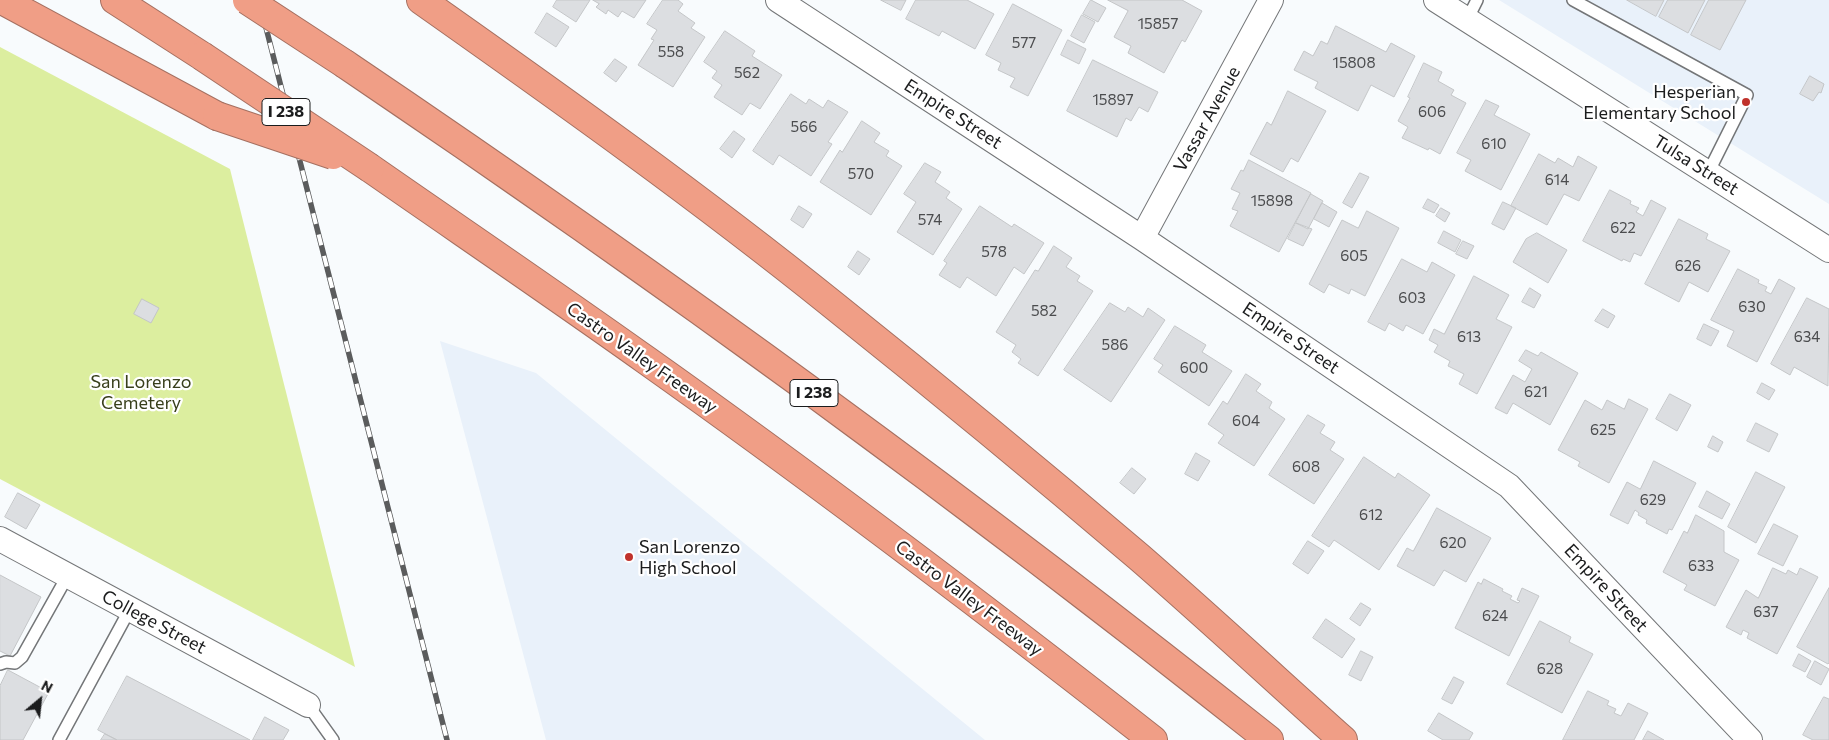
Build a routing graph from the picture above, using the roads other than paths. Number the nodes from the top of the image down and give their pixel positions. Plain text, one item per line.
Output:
1 (2, 0) edge
2 (115, 0) edge
3 (247, 0) edge
4 (421, 0) edge
5 (778, 0) edge
6 (1271, 0) edge
7 (1436, 0) edge
8 (1573, 0) edge
9 (1472, 10) edge
10 (370, 168) junction
11 (1708, 173) junction
12 (1142, 238) junction
13 (1829, 250) edge
14 (0, 539) edge
15 (68, 575) junction
16 (130, 609) junction
17 (0, 664) edge
18 (308, 705) joint
19 (59, 740) edge
20 (332, 740) edge
21 (1153, 740) edge
22 (1269, 740) edge
23 (1343, 740) edge
24 (1750, 740) edge

1 - 10 highway, bridge
2 - 10 highway, Castro Valley Freeway / I 238, bridge
3 - 22 highway, I 238, bridge
4 - 23 highway
5 - 12 street, Empire Street
6 - 12 street, Vassar Avenue
7 - 9 street, Tulsa Street
8 - 11 lane
9 - 11 street, Tulsa Street
10 - 21 highway, Castro Valley Freeway / I 238
11 - 13 street, Tulsa Street
12 - 24 street, Empire Street
14 - 15 street, College Street
15 - 16 street, College Street
15 - 17 lane
16 - 18 street, College Street
16 - 19 lane
18 - 20 lane

